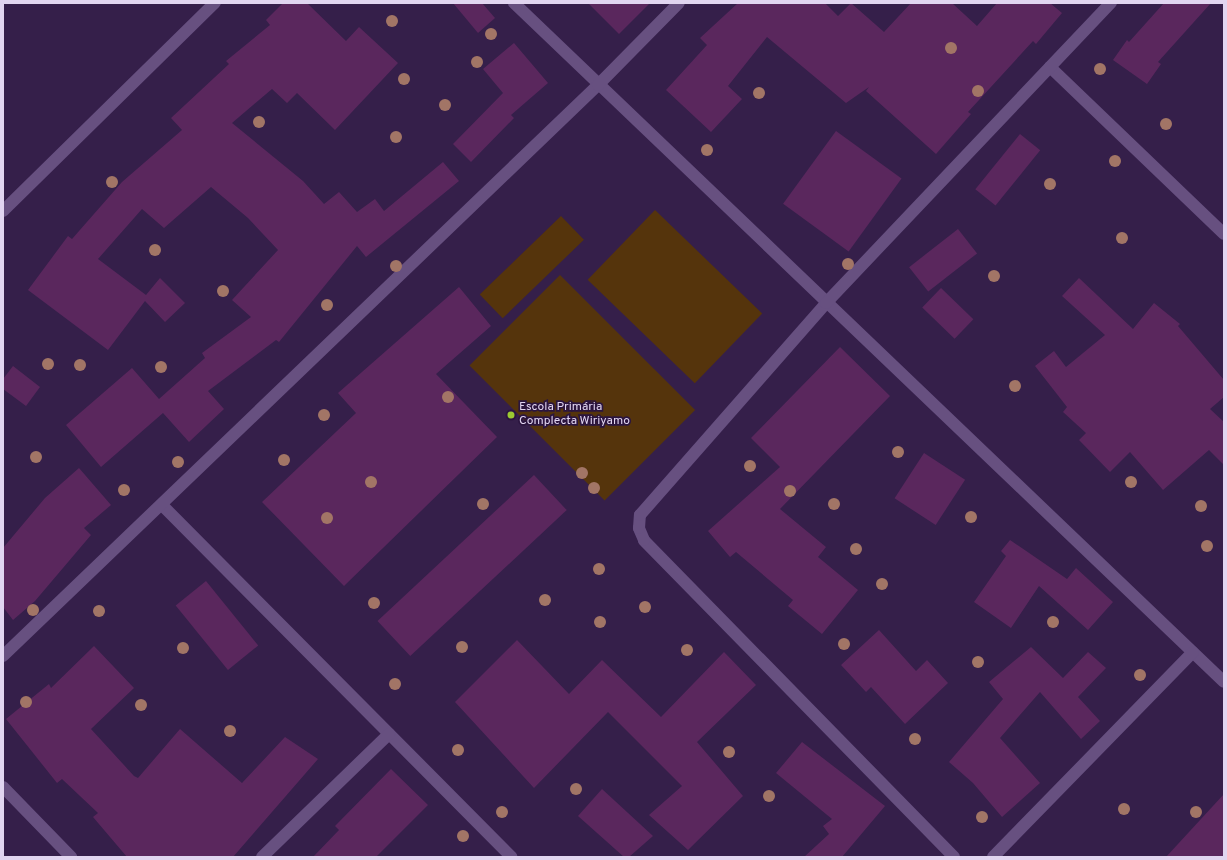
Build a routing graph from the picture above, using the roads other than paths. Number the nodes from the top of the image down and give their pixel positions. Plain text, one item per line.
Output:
1 (215, 3) edge
2 (514, 3) edge
3 (679, 3) edge
4 (1111, 3) edge
5 (1050, 67) junction
6 (598, 85) junction
7 (3, 212) edge
8 (1224, 234) edge
9 (826, 302) junction
10 (162, 505) junction
11 (1193, 652) junction
12 (3, 656) edge
13 (1224, 682) edge
14 (389, 734) junction
15 (3, 787) edge
16 (71, 857) edge
17 (262, 857) edge
18 (511, 857) edge
19 (954, 857) edge
20 (993, 857) edge

1 - 7 street
2 - 6 street
3 - 6 street
4 - 5 street
5 - 8 street
5 - 9 street
6 - 9 street
6 - 10 street
9 - 11 street
9 - 19 street
10 - 12 street
10 - 14 street
11 - 13 street
11 - 20 street
14 - 17 street
14 - 18 street
15 - 16 street

